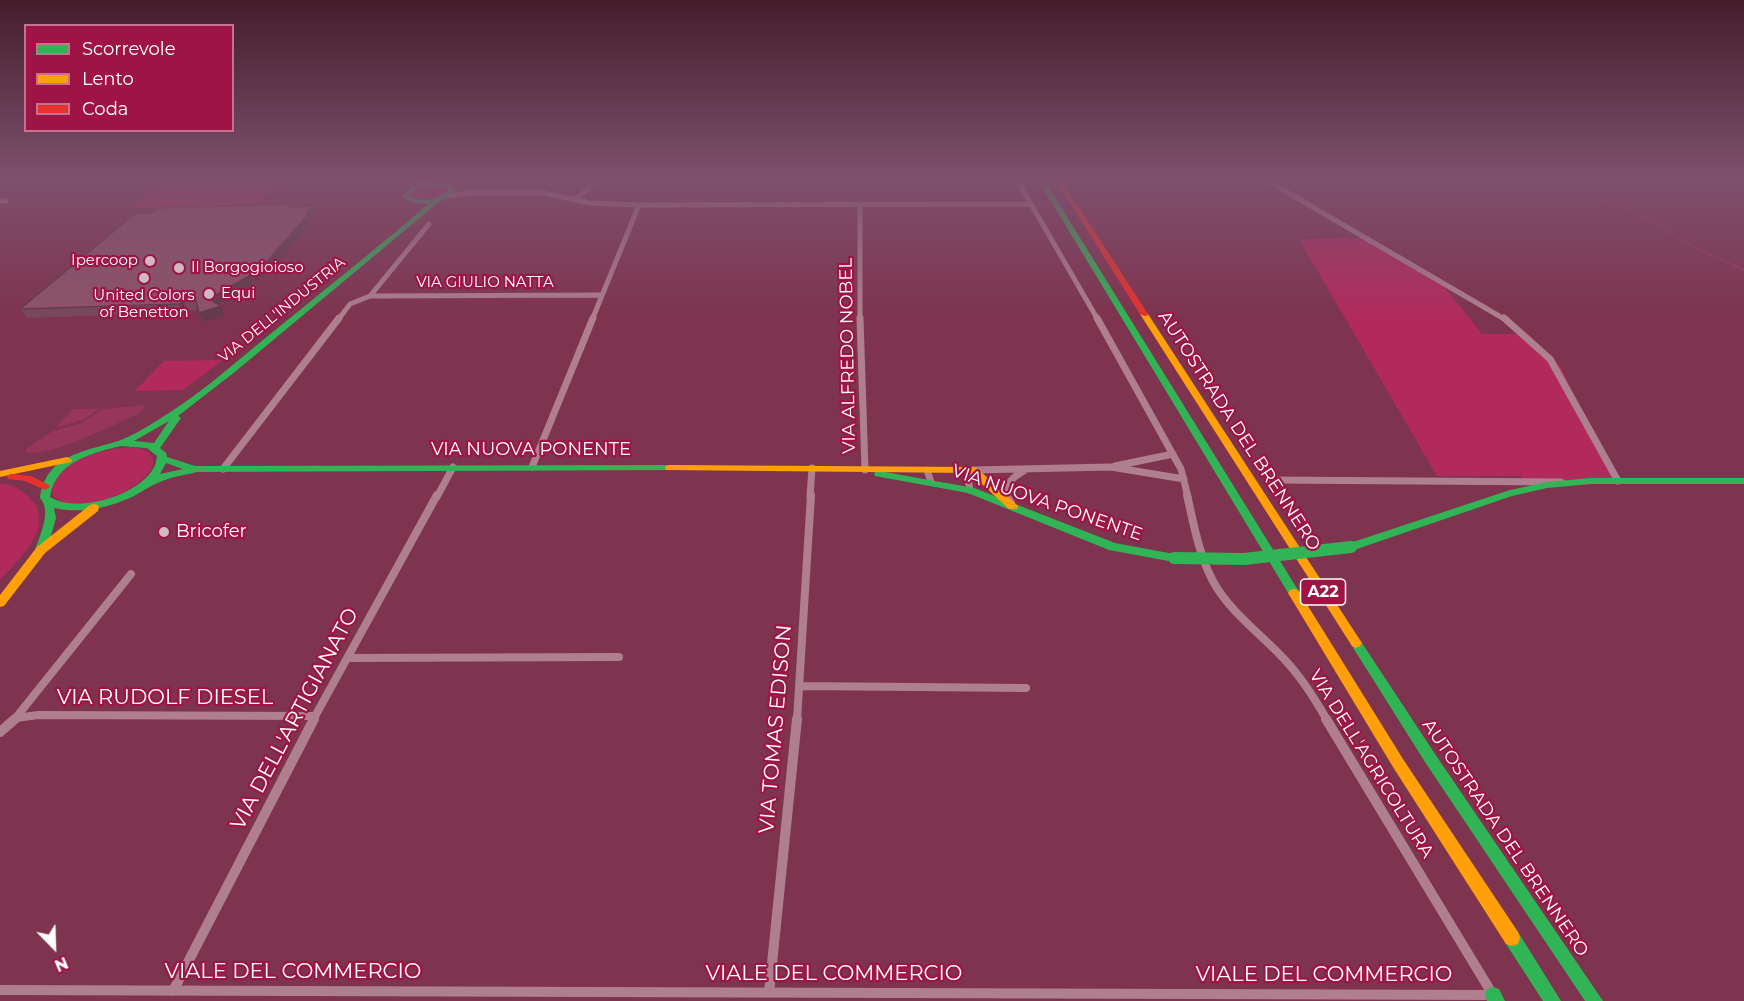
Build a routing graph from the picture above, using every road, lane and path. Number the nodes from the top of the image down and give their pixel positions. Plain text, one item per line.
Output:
1 (429, 224) dead end
2 (404, 225) edge
3 (631, 225) edge
4 (860, 225) edge
5 (1043, 225) edge
6 (1069, 225) edge
7 (1087, 225) edge
8 (1343, 225) edge
9 (370, 296) junction
10 (600, 296) junction
11 (185, 408) junction
12 (121, 443) junction
13 (156, 447) junction
14 (84, 454) junction
15 (1173, 454) junction
16 (163, 459) junction
17 (532, 466) junction
18 (453, 467) junction
19 (1111, 467) junction
20 (812, 468) junction
21 (197, 469) junction
22 (223, 469) junction
23 (865, 470) junction
24 (927, 470) junction
25 (973, 470) junction
26 (1027, 470) junction
27 (0, 475) edge
28 (1184, 479) junction
29 (1272, 480) dead end
30 (1618, 481) junction
31 (931, 482) junction
32 (1568, 482) junction
33 (1744, 482) edge
34 (144, 484) junction
35 (45, 487) junction
36 (970, 490) junction
37 (48, 502) junction
38 (105, 503) junction
39 (1013, 506) junction
40 (40, 550) junction
41 (131, 573) dead end
42 (0, 603) edge
43 (619, 657) dead end
44 (348, 658) junction
45 (800, 686) junction
46 (1026, 688) dead end
47 (315, 716) junction
48 (15, 718) junction
49 (0, 732) edge
50 (0, 990) edge
51 (173, 991) junction
52 (769, 993) junction
53 (200, 997) edge
54 (588, 997) edge
55 (1159, 997) edge
56 (1083, 998) edge
57 (1495, 998) edge
58 (1553, 1001) edge
59 (1595, 1001) edge

1 - 9 street
2 - 11 main road, VIA DELL'INDUSTRIA
3 - 10 street
4 - 23 street, VIA ALFREDO NOBEL
5 - 15 street, VIA DELL'AGRICOLTURA
6 - 58 main road, AUTOSTRADA DEL BRENNERO / A22
7 - 59 main road, AUTOSTRADA DEL BRENNERO / A22
8 - 30 street
9 - 10 street, VIA GIULIO NATTA
9 - 22 street
10 - 17 street
11 - 12 main road, VIA DELL'INDUSTRIA
11 - 13 main road, VIA DELL'INDUSTRIA
12 - 13 main road
12 - 14 main road
13 - 16 main road
14 - 27 main road
14 - 35 main road
15 - 19 street
15 - 28 street, VIA DELL'AGRICOLTURA
16 - 21 main road, VIA NUOVA PONENTE
16 - 34 main road
17 - 18 main road, VIA NUOVA PONENTE
17 - 20 main road, VIA NUOVA PONENTE
18 - 22 main road, VIA NUOVA PONENTE
18 - 44 street, VIA DELL'ARTIGIANATO
19 - 26 street, VIA NUOVA PONENTE
19 - 28 street
20 - 23 main road, VIA NUOVA PONENTE
20 - 45 street, VIA TOMAS EDISON
21 - 22 main road, VIA NUOVA PONENTE
21 - 34 main road, VIA NUOVA PONENTE
23 - 24 main road, VIA NUOVA PONENTE
23 - 31 main road, VIA NUOVA PONENTE
24 - 25 main road, VIA NUOVA PONENTE
24 - 31 street
25 - 26 street, VIA NUOVA PONENTE
25 - 36 street
25 - 39 main road
26 - 39 street
27 - 35 main road
28 - 57 street, VIA DELL'AGRICOLTURA
29 - 32 street, VIA NUOVA PONENTE
30 - 32 main road, VIA NUOVA PONENTE
30 - 33 main road, VIA NUOVA PONENTE
31 - 36 main road, VIA NUOVA PONENTE
32 - 39 main road, VIA NUOVA PONENTE, bridge
34 - 38 main road, VIA NUOVA PONENTE
35 - 37 main road
36 - 39 main road, VIA NUOVA PONENTE
37 - 38 main road
37 - 40 main road
38 - 40 main road
40 - 42 main road
41 - 48 street, VIA RUDOLF DIESEL
43 - 44 street
44 - 47 street, VIA DELL'ARTIGIANATO
45 - 46 street
45 - 52 street, VIA TOMAS EDISON
47 - 48 street, VIA RUDOLF DIESEL
47 - 51 street, VIA DELL'ARTIGIANATO
48 - 49 street, VIA RUDOLF DIESEL
50 - 51 street, VIALE DEL COMMERCIO
51 - 53 street, VIALE DEL COMMERCIO
52 - 54 street, VIALE DEL COMMERCIO
52 - 56 street, VIALE DEL COMMERCIO
53 - 54 street, VIALE DEL COMMERCIO
55 - 56 street, VIALE DEL COMMERCIO
55 - 57 street, VIALE DEL COMMERCIO

